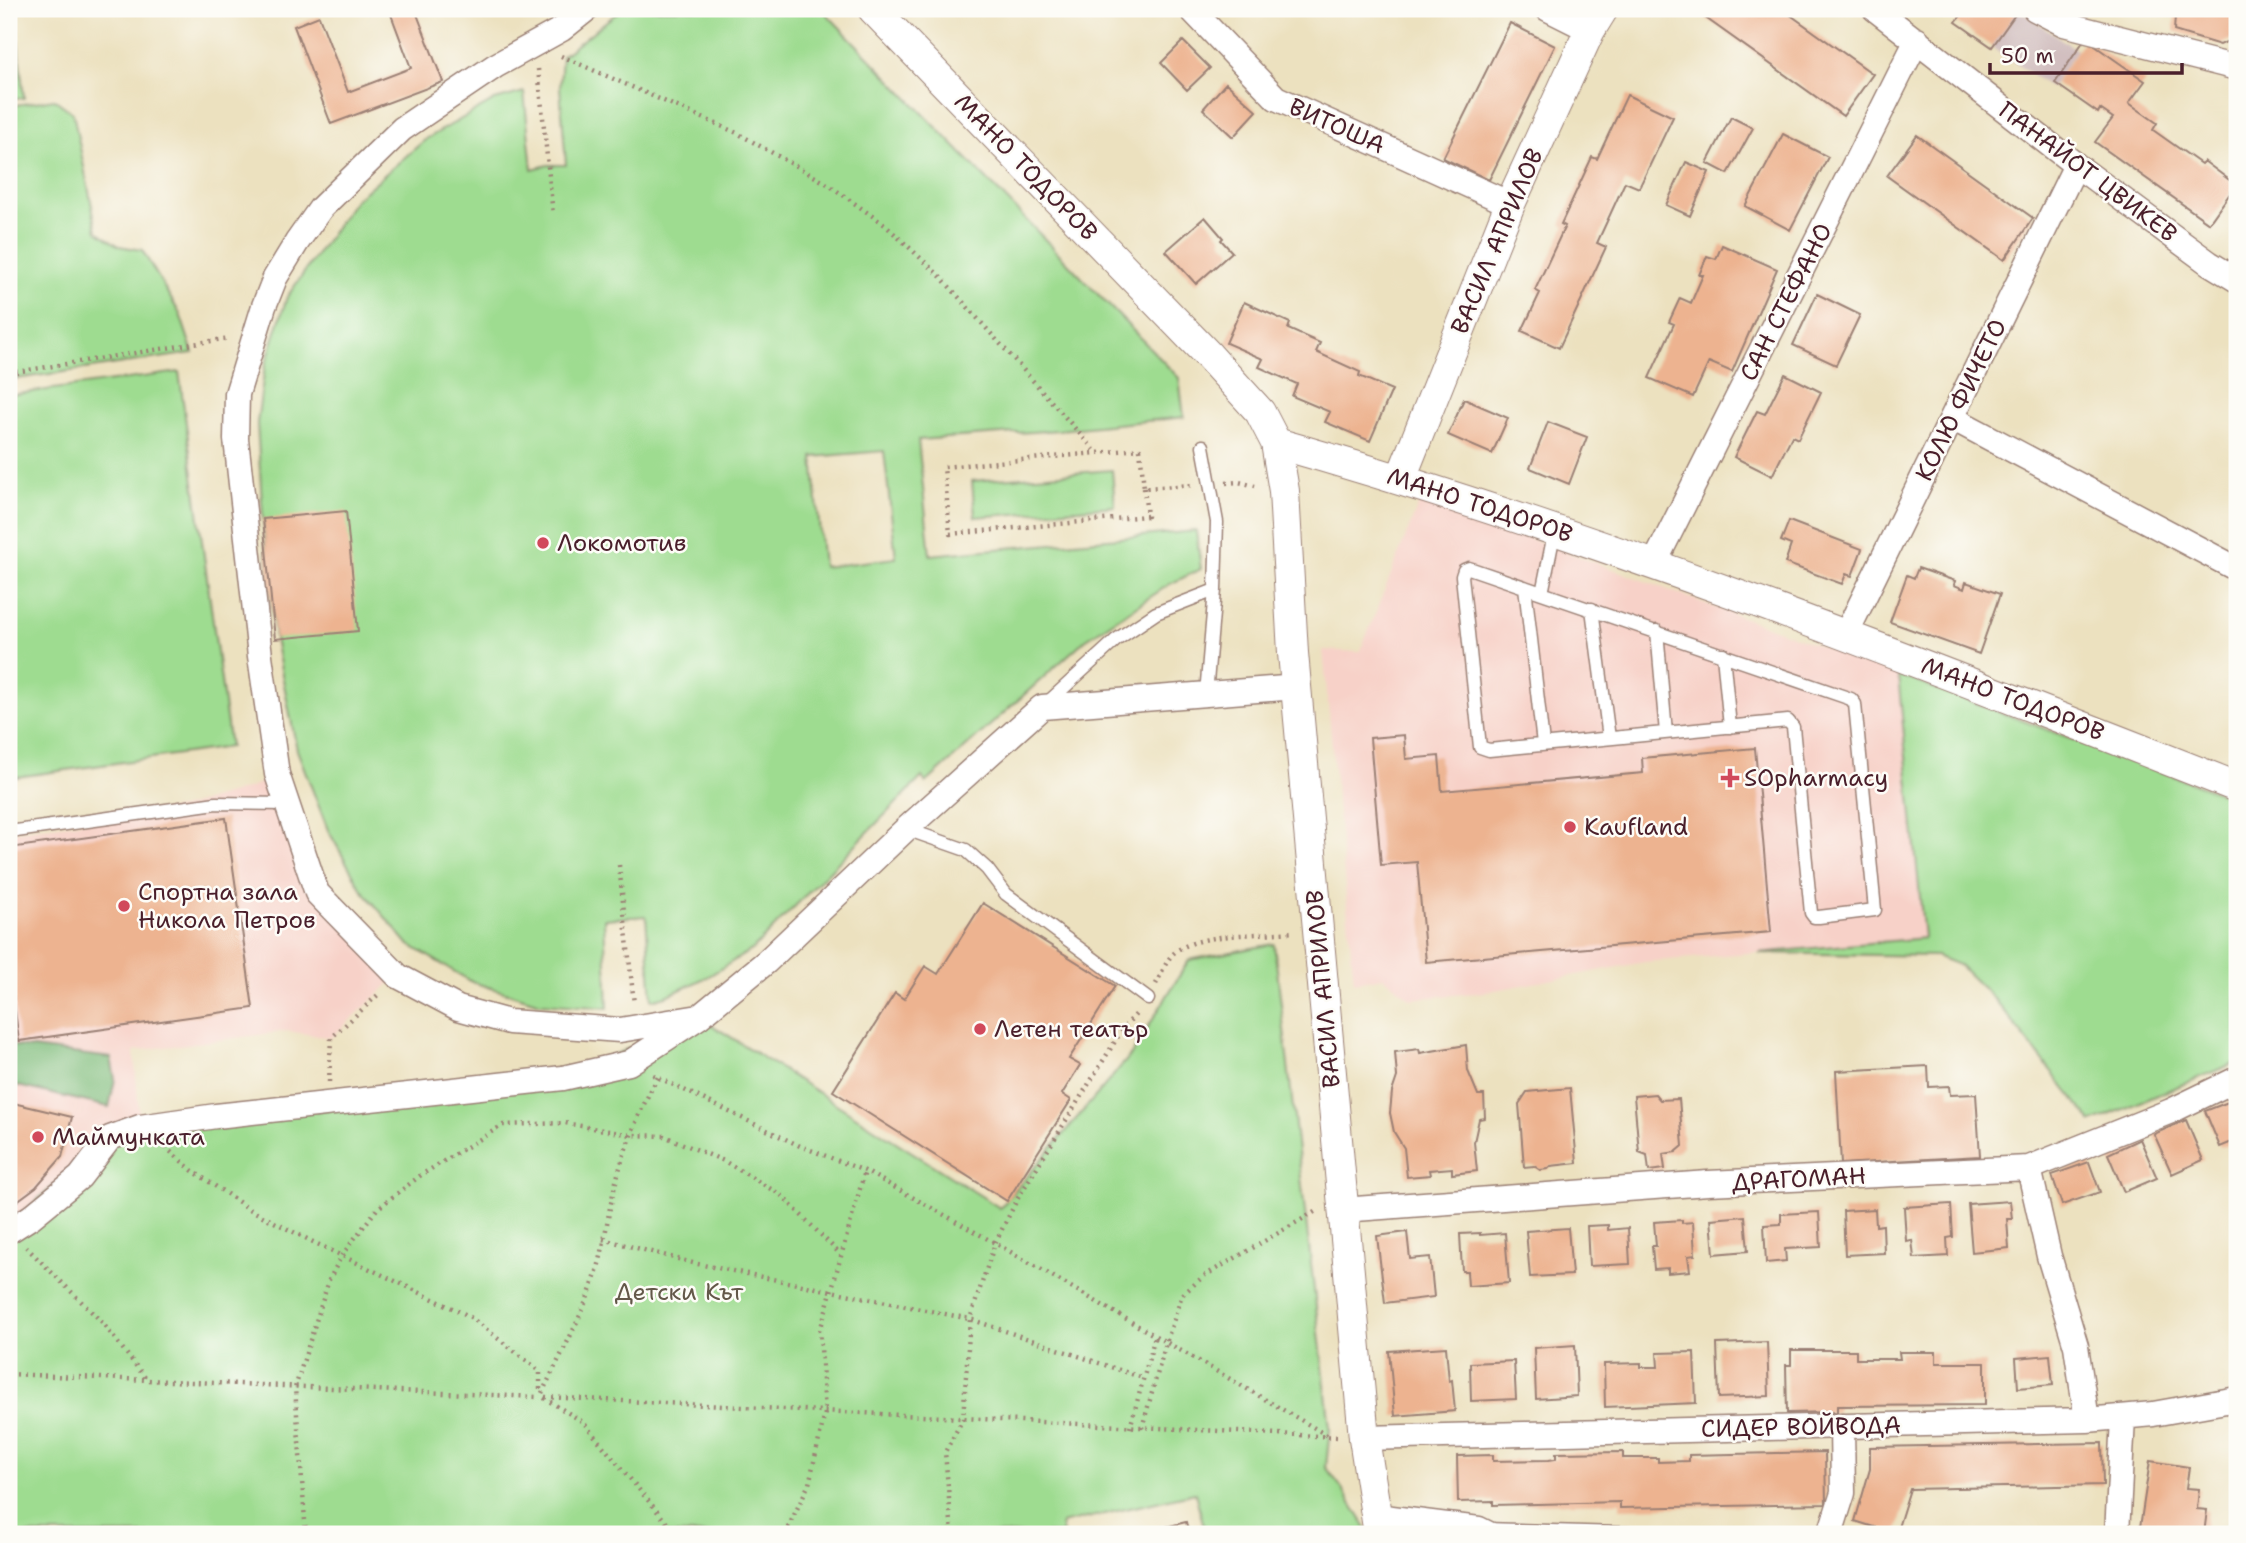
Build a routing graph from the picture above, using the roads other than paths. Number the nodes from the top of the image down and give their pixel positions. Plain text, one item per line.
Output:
1 (587, 9) edge
2 (873, 9) edge
3 (1191, 9) edge
4 (1548, 9) edge
5 (1875, 9) edge
6 (2035, 9) edge
7 (1597, 19) edge
8 (1917, 40) junction
9 (2237, 68) edge
10 (2076, 166) junction
11 (1510, 204) junction
12 (2237, 280) edge
13 (1952, 418) junction
14 (1276, 443) junction
15 (1203, 446) dead end
16 (1401, 478) junction
17 (1555, 529) junction
18 (1654, 564) junction
19 (2237, 569) edge
20 (1525, 587) junction
21 (1215, 590) junction
22 (1542, 593) junction
23 (1592, 610) junction
24 (1657, 631) junction
25 (1846, 634) junction
26 (1723, 654) junction
27 (1297, 687) junction
28 (1206, 694) junction
29 (1042, 707) junction
30 (1730, 727) junction
31 (1666, 733) junction
32 (1609, 738) junction
33 (1543, 744) junction
34 (2237, 786) edge
35 (286, 804) junction
36 (906, 829) junction
37 (9, 832) edge
38 (1148, 999) road end
39 (699, 1017) junction
40 (2237, 1079) edge
41 (2029, 1168) junction
42 (1342, 1203) junction
43 (14, 1236) edge
44 (2237, 1399) edge
45 (2123, 1418) junction
46 (2087, 1420) junction
47 (1842, 1426) junction
48 (1364, 1438) junction
49 (1378, 1525) edge
50 (1484, 1532) edge
51 (1654, 1534) edge
52 (1830, 1534) edge
53 (2117, 1534) edge

1 - 35 street
2 - 14 street, МАНО ТОДОРОВ
3 - 11 street, ВИТОША
4 - 7 street
5 - 8 street, ПАНАЙОТ ЦВИКЕВ
6 - 9 street
7 - 11 street, ВАСИЛ АПРИЛОВ
8 - 10 street, ПАНАЙОТ ЦВИКЕВ
8 - 18 street, САН СТЕФАНО
10 - 12 street, ПАНАЙОТ ЦВИКЕВ
10 - 13 street, КОЛЮ ФИЧЕТО
11 - 16 street, ВАСИЛ АПРИЛОВ
13 - 19 street
13 - 25 street, КОЛЮ ФИЧЕТО
14 - 16 street, МАНО ТОДОРОВ
14 - 27 street, ВАСИЛ АПРИЛОВ
15 - 21 lane
16 - 17 street, МАНО ТОДОРОВ
17 - 18 street, МАНО ТОДОРОВ
17 - 22 lane
18 - 25 street, МАНО ТОДОРОВ
20 - 22 lane
20 - 33 lane
20 - 33 lane
21 - 28 lane
21 - 29 lane
22 - 23 lane
23 - 24 lane
23 - 32 lane
24 - 26 lane
24 - 31 lane
25 - 34 street, МАНО ТОДОРОВ
26 - 30 lane
26 - 30 lane
27 - 28 street
27 - 42 street, ВАСИЛ АПРИЛОВ
28 - 29 street
29 - 36 street
30 - 31 lane
31 - 32 lane
32 - 33 lane
35 - 37 lane
35 - 39 street
36 - 38 lane
36 - 39 street
39 - 43 street
40 - 41 street, ДРАГОМАН
41 - 42 street, ДРАГОМАН
41 - 46 street
42 - 48 street, ВАСИЛ АПРИЛОВ
44 - 45 street, СИДЕР ВОЙВОДА
45 - 46 street, СИДЕР ВОЙВОДА
45 - 53 street
46 - 47 street, СИДЕР ВОЙВОДА
47 - 48 street, СИДЕР ВОЙВОДА
47 - 52 street
48 - 49 street, ВАСИЛ АПРИЛОВ
49 - 50 street
50 - 51 lane

